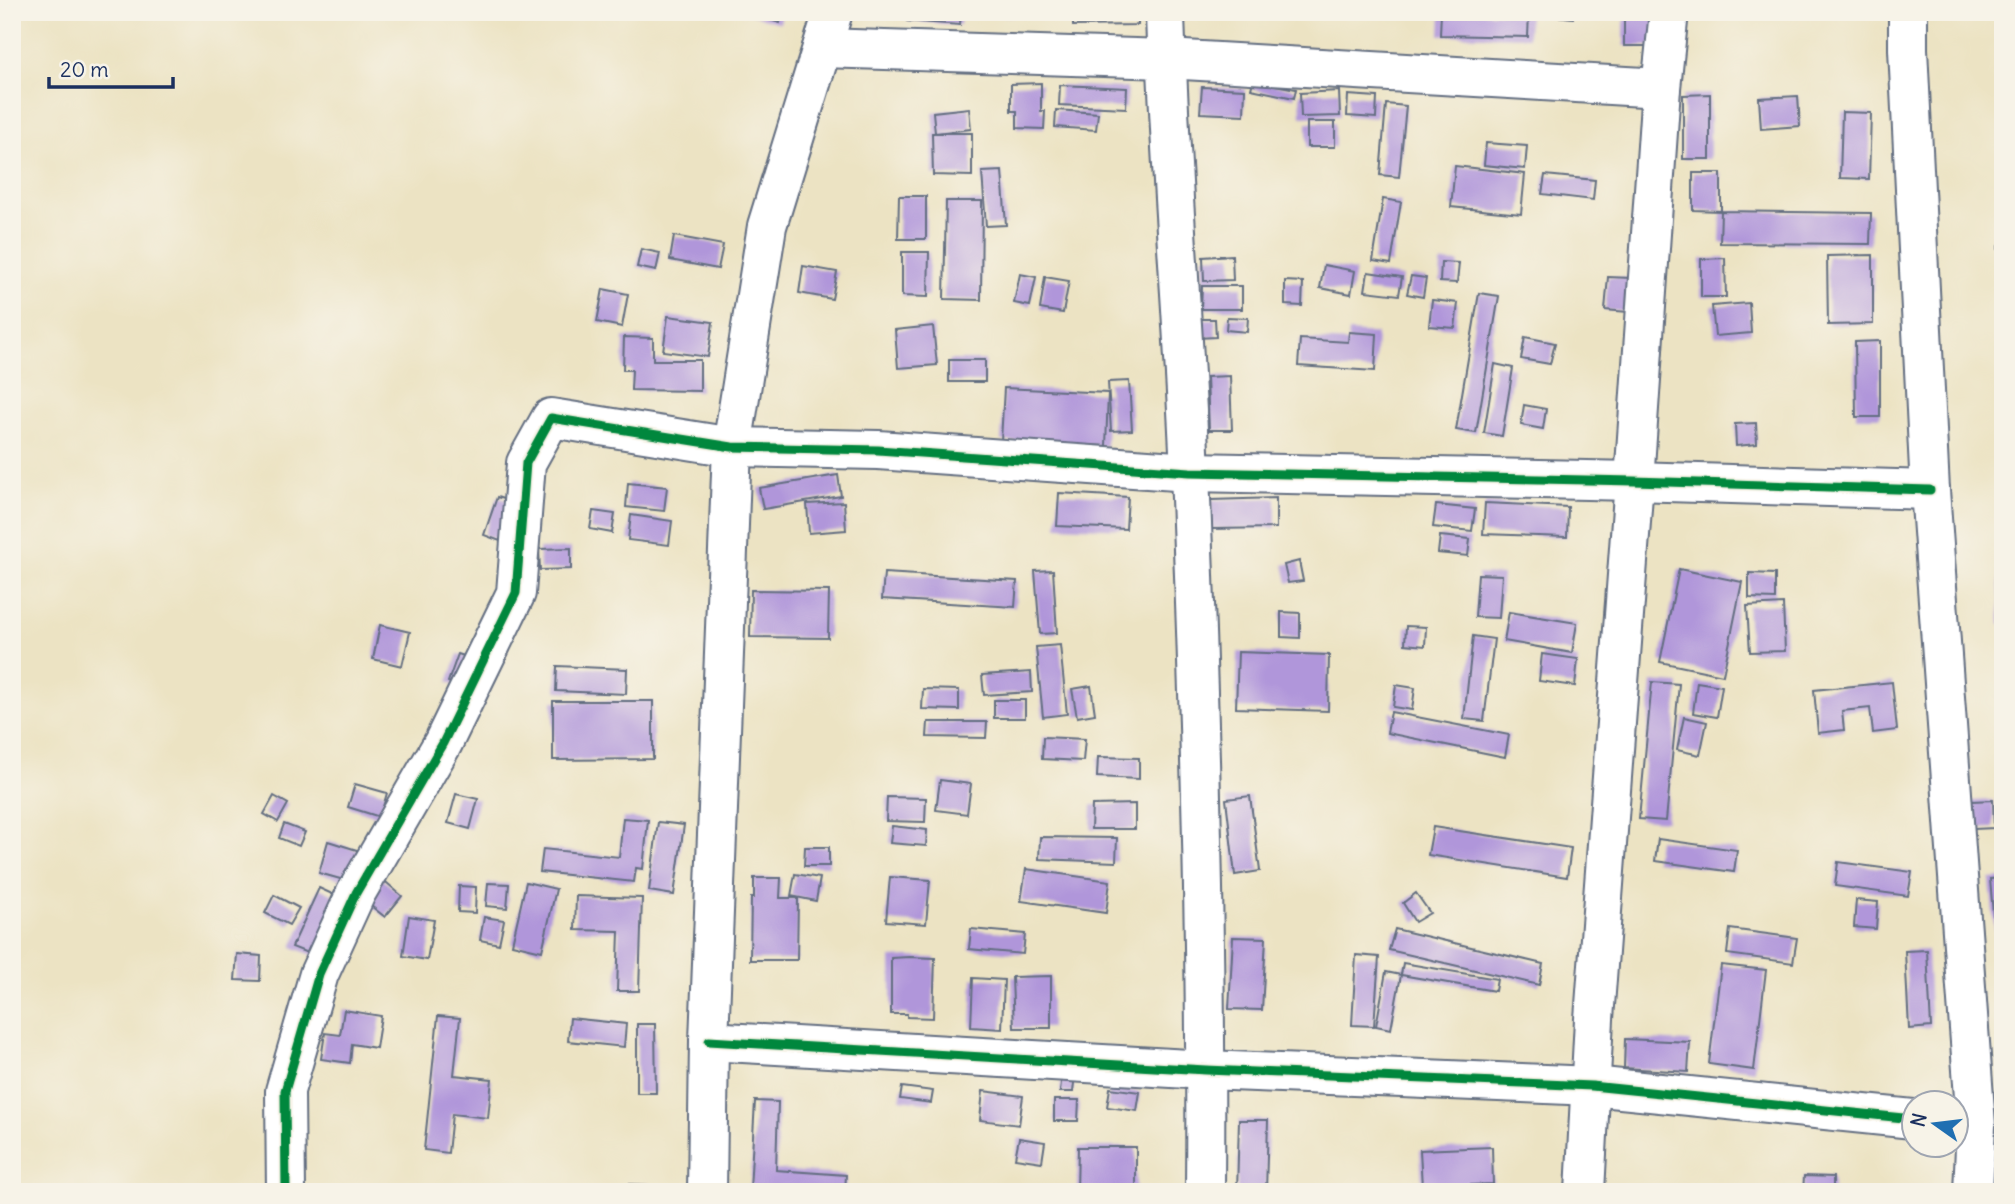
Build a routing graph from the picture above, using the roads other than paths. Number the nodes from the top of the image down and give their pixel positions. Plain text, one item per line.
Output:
1 (1166, 12) edge
2 (1669, 12) edge
3 (1908, 12) edge
4 (827, 30) edge
5 (1167, 59) junction
6 (1661, 88) junction
7 (732, 447) junction
8 (1190, 472) junction
9 (1634, 481) junction
10 (1930, 490) junction
11 (709, 1041) junction
12 (1206, 1070) junction
13 (1592, 1086) junction
14 (1964, 1088) edge
15 (1899, 1118) edge
16 (1969, 1153) edge
17 (286, 1192) edge
18 (707, 1192) edge
19 (1205, 1192) edge
20 (1585, 1192) edge
21 (1973, 1192) edge

1 - 5 street
2 - 6 street
3 - 10 street
4 - 5 street
4 - 7 street
5 - 6 street
5 - 8 street
6 - 9 street
7 - 8 street
7 - 11 street
7 - 17 street
8 - 9 street
8 - 12 street
9 - 10 street
9 - 13 street
10 - 14 street
11 - 12 street
11 - 18 street
12 - 13 street
12 - 19 street
13 - 15 street
13 - 20 street
16 - 21 street

